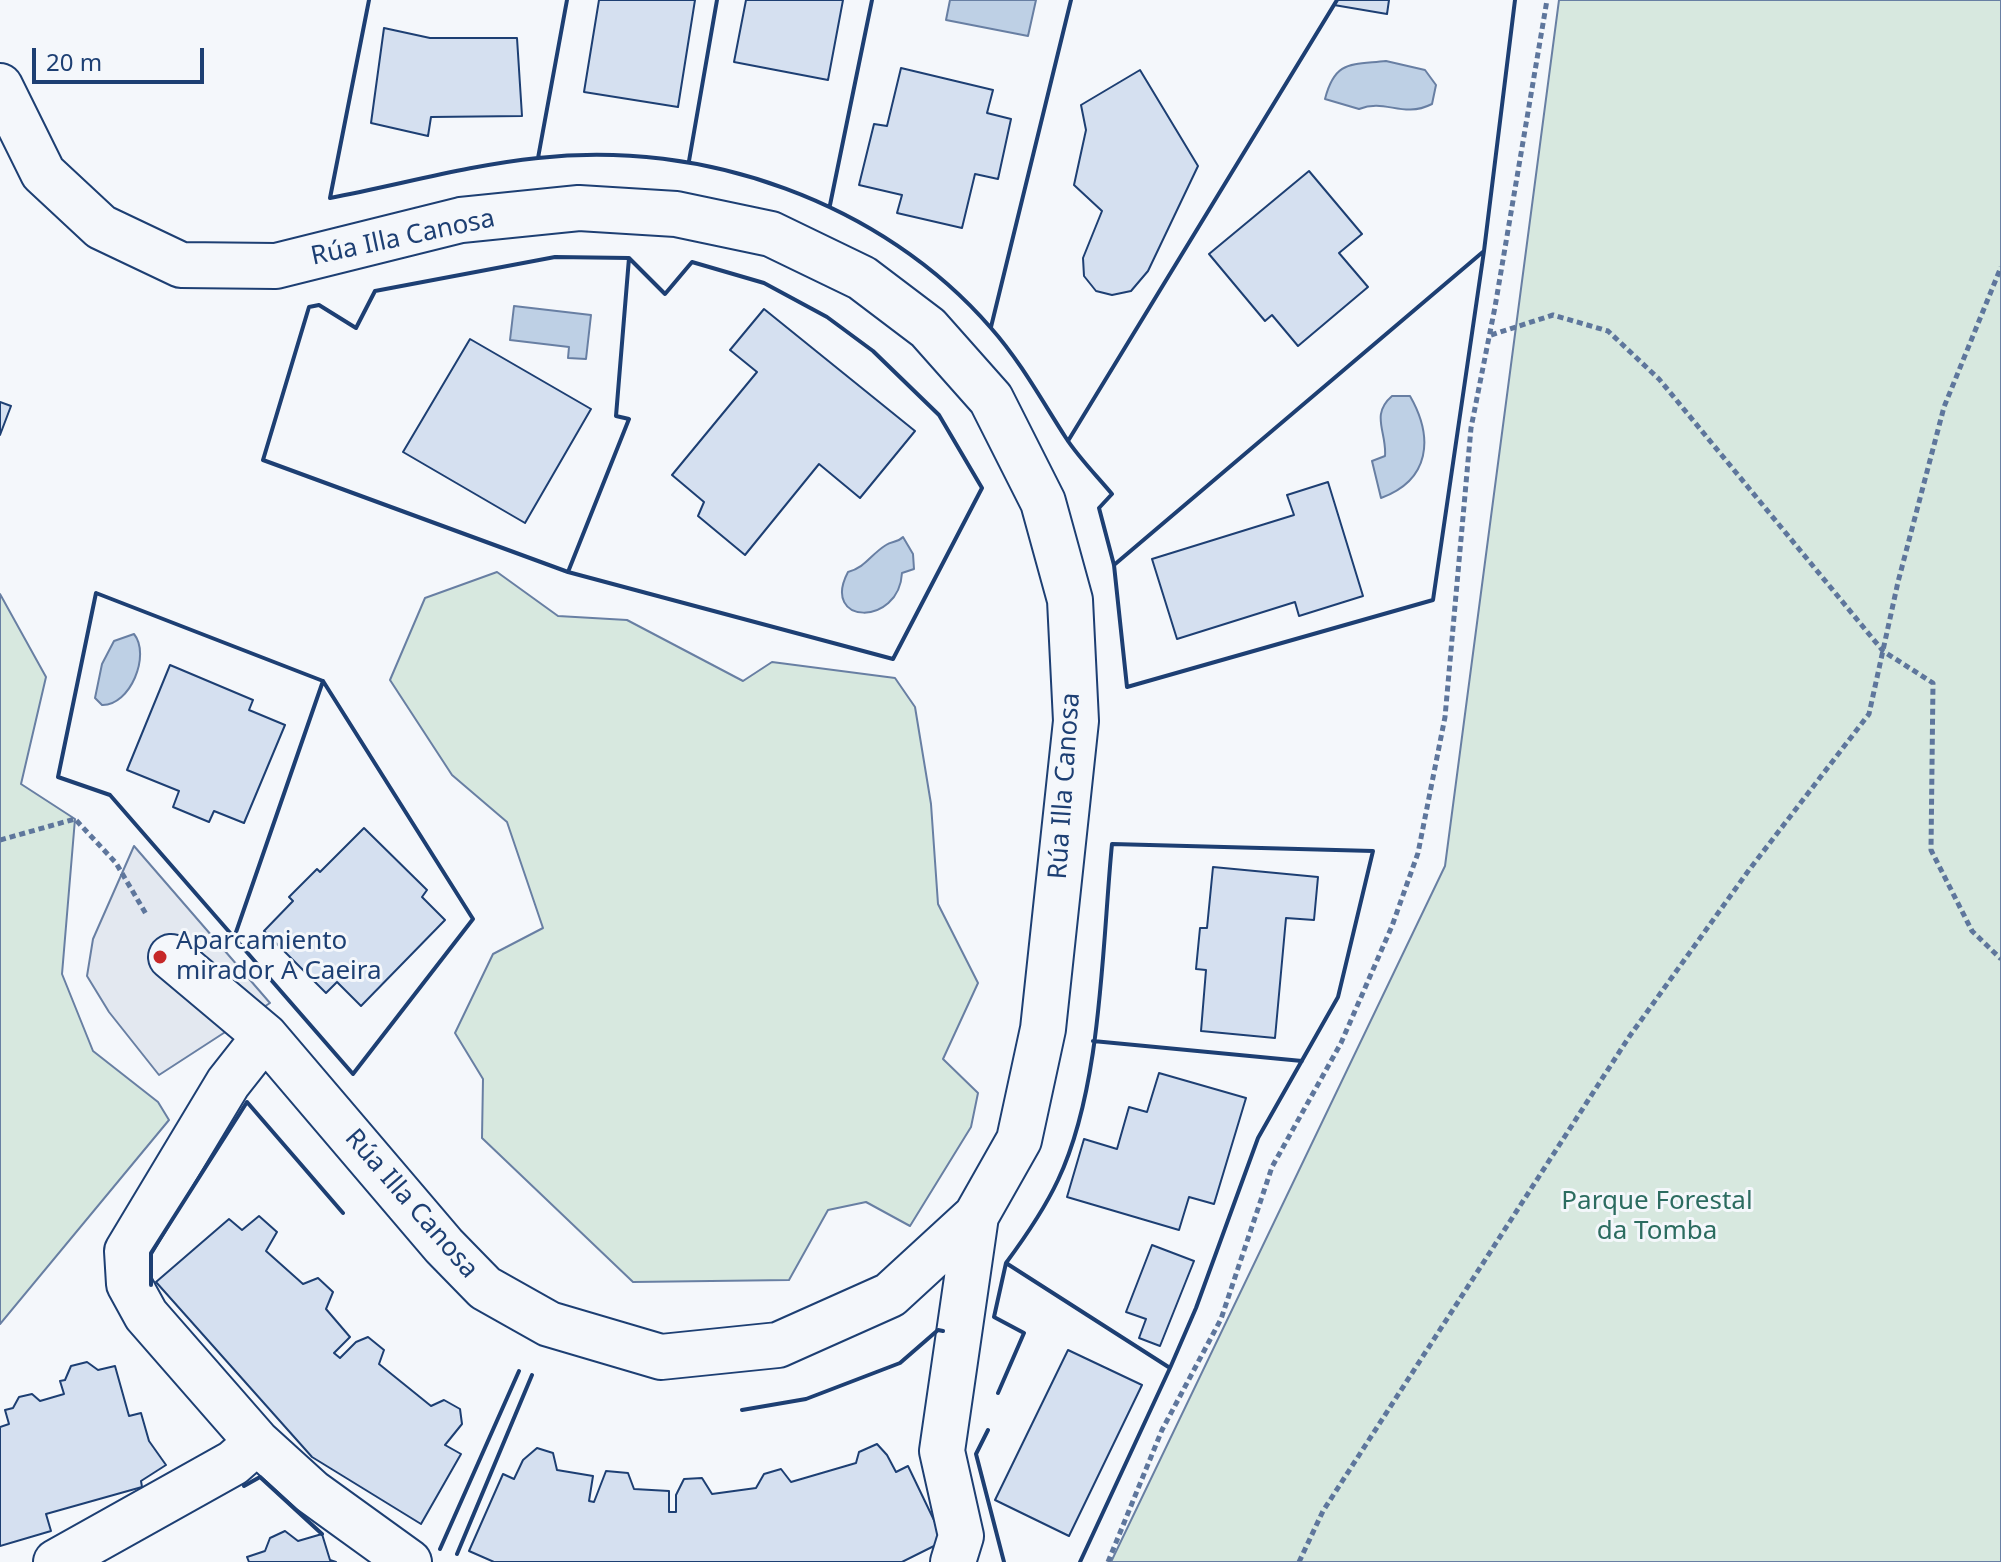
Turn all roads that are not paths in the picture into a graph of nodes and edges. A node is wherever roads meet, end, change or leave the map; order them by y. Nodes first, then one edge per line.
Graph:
1 (0, 86) edge
2 (171, 957) road end
3 (265, 1036) junction
4 (976, 1216) junction
5 (257, 1442) junction
6 (56, 1562) edge
7 (409, 1562) edge
8 (953, 1562) edge

1 - 4 street, Rúa Illa Canosa
2 - 3 street, Rúa Illa Canosa
3 - 4 street, Rúa Illa Canosa
3 - 5 street
4 - 8 street
5 - 6 street
5 - 7 street

